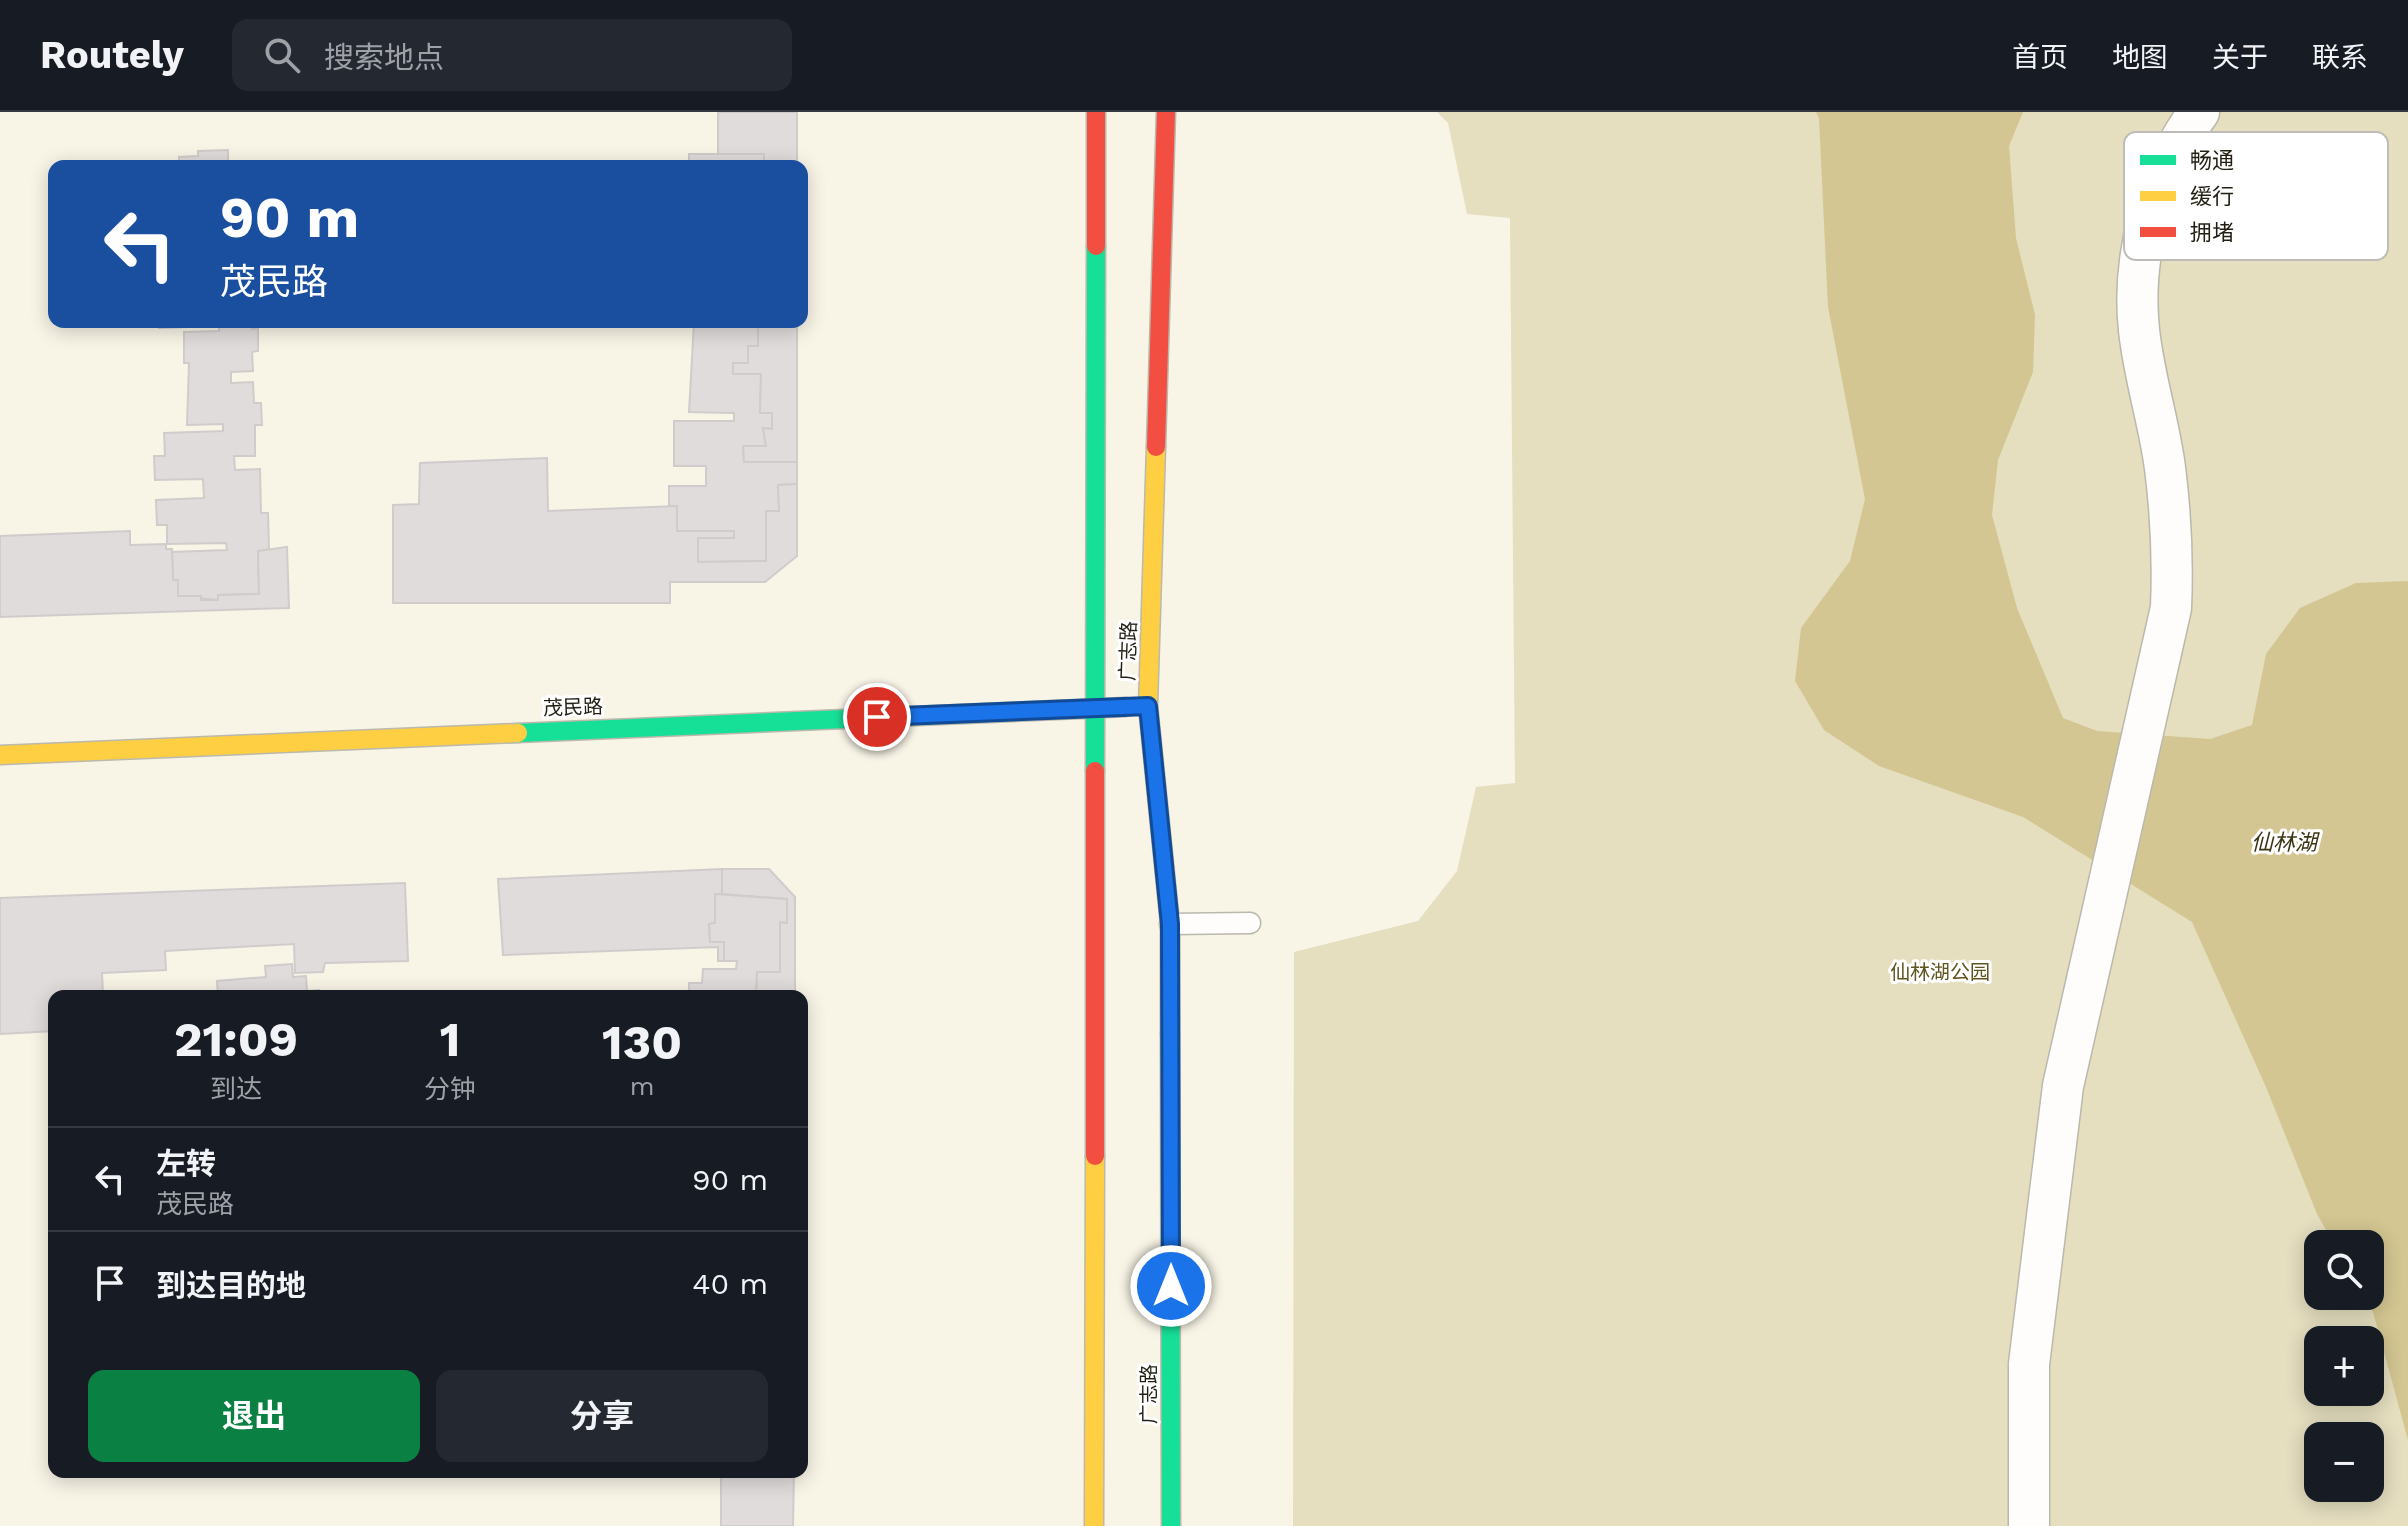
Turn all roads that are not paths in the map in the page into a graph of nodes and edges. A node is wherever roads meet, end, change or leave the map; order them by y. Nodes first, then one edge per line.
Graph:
1 (1096, 112) edge
2 (1166, 112) edge
3 (2199, 112) edge
4 (2188, 132) edge
5 (2139, 260) edge
6 (1148, 706) junction
7 (1097, 708) junction
8 (0, 755) edge
9 (1250, 923) dead end
10 (1170, 924) junction
11 (1094, 1526) edge
12 (1171, 1526) edge
13 (2029, 1526) edge

1 - 7 street, 广志路
2 - 6 street, 广志路
3 - 4 street
5 - 13 street
6 - 7 street, 茂民路
6 - 10 street, 广志路
7 - 8 street, 茂民路
7 - 11 street, 广志路
9 - 10 lane
10 - 12 street, 广志路

